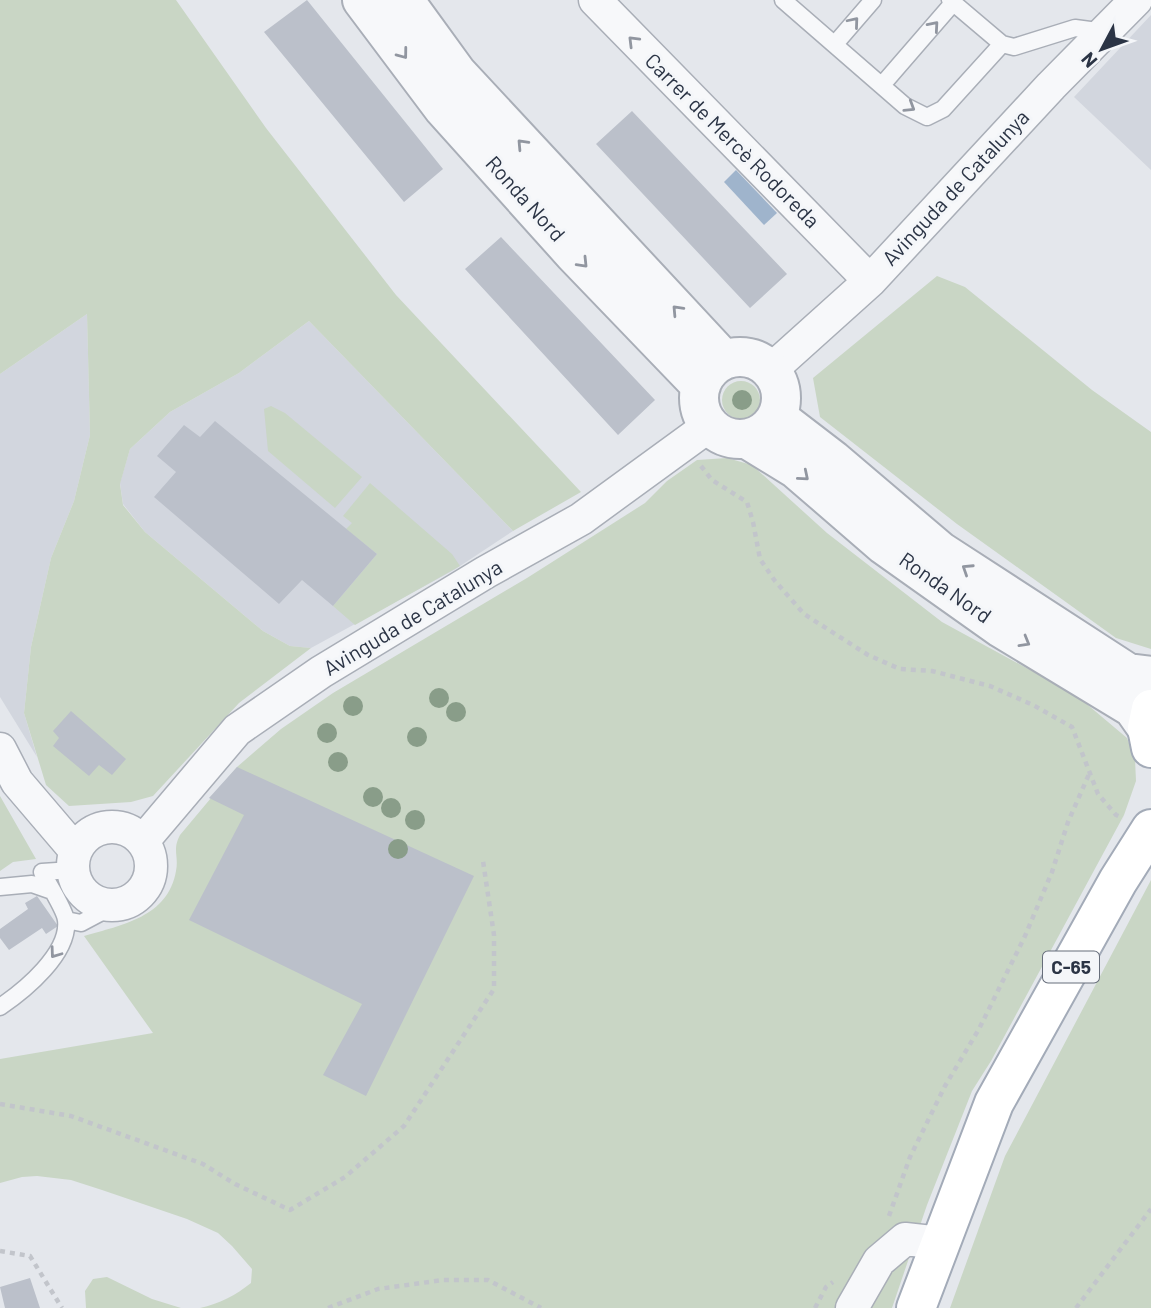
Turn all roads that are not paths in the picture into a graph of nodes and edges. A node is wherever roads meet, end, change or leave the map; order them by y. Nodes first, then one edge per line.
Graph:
1 (362, 0) edge
2 (404, 0) edge
3 (594, 0) edge
4 (873, 0) edge
5 (1136, 0) edge
6 (785, 1) edge
7 (951, 1) edge
8 (1105, 32) junction
9 (835, 44) junction
10 (1002, 44) junction
11 (882, 85) junction
12 (870, 281) junction
13 (771, 370) junction
14 (712, 373) junction
15 (762, 428) junction
16 (696, 435) junction
17 (1151, 676) edge
18 (1150, 728) edge
19 (0, 749) edge
20 (1150, 824) edge
21 (143, 841) junction
22 (66, 870) junction
23 (0, 887) edge
24 (113, 906) junction
25 (66, 920) junction
26 (0, 1007) edge
27 (941, 1242) junction
28 (852, 1308) edge
29 (916, 1308) edge

1 -> 14 street, Ronda Nord
14 -> 2 street, Ronda Nord
12 -> 3 street, Carrer de Mercè Rodoreda
9 -> 4 lane
5 - 8 street, Avinguda de Catalunya
6 - 9 lane
7 - 10 lane
11 -> 7 lane
8 - 10 lane
8 - 12 street, Avinguda de Catalunya
9 - 11 lane
11 -> 10 lane
12 - 13 street, Avinguda de Catalunya
13 - 14 street
13 - 15 street
14 - 16 street
15 - 16 street, Ronda Nord
17 -> 15 street, Ronda Nord
15 -> 18 street, Ronda Nord
16 - 21 street, Avinguda de Catalunya
19 - 22 street
20 - 27 main road, C-65
21 - 22 street
21 - 24 street
22 - 23 lane
22 - 24 street
22 - 25 lane
24 - 25 lane
25 -> 26 lane
27 - 28 street
27 - 29 main road, C-65

